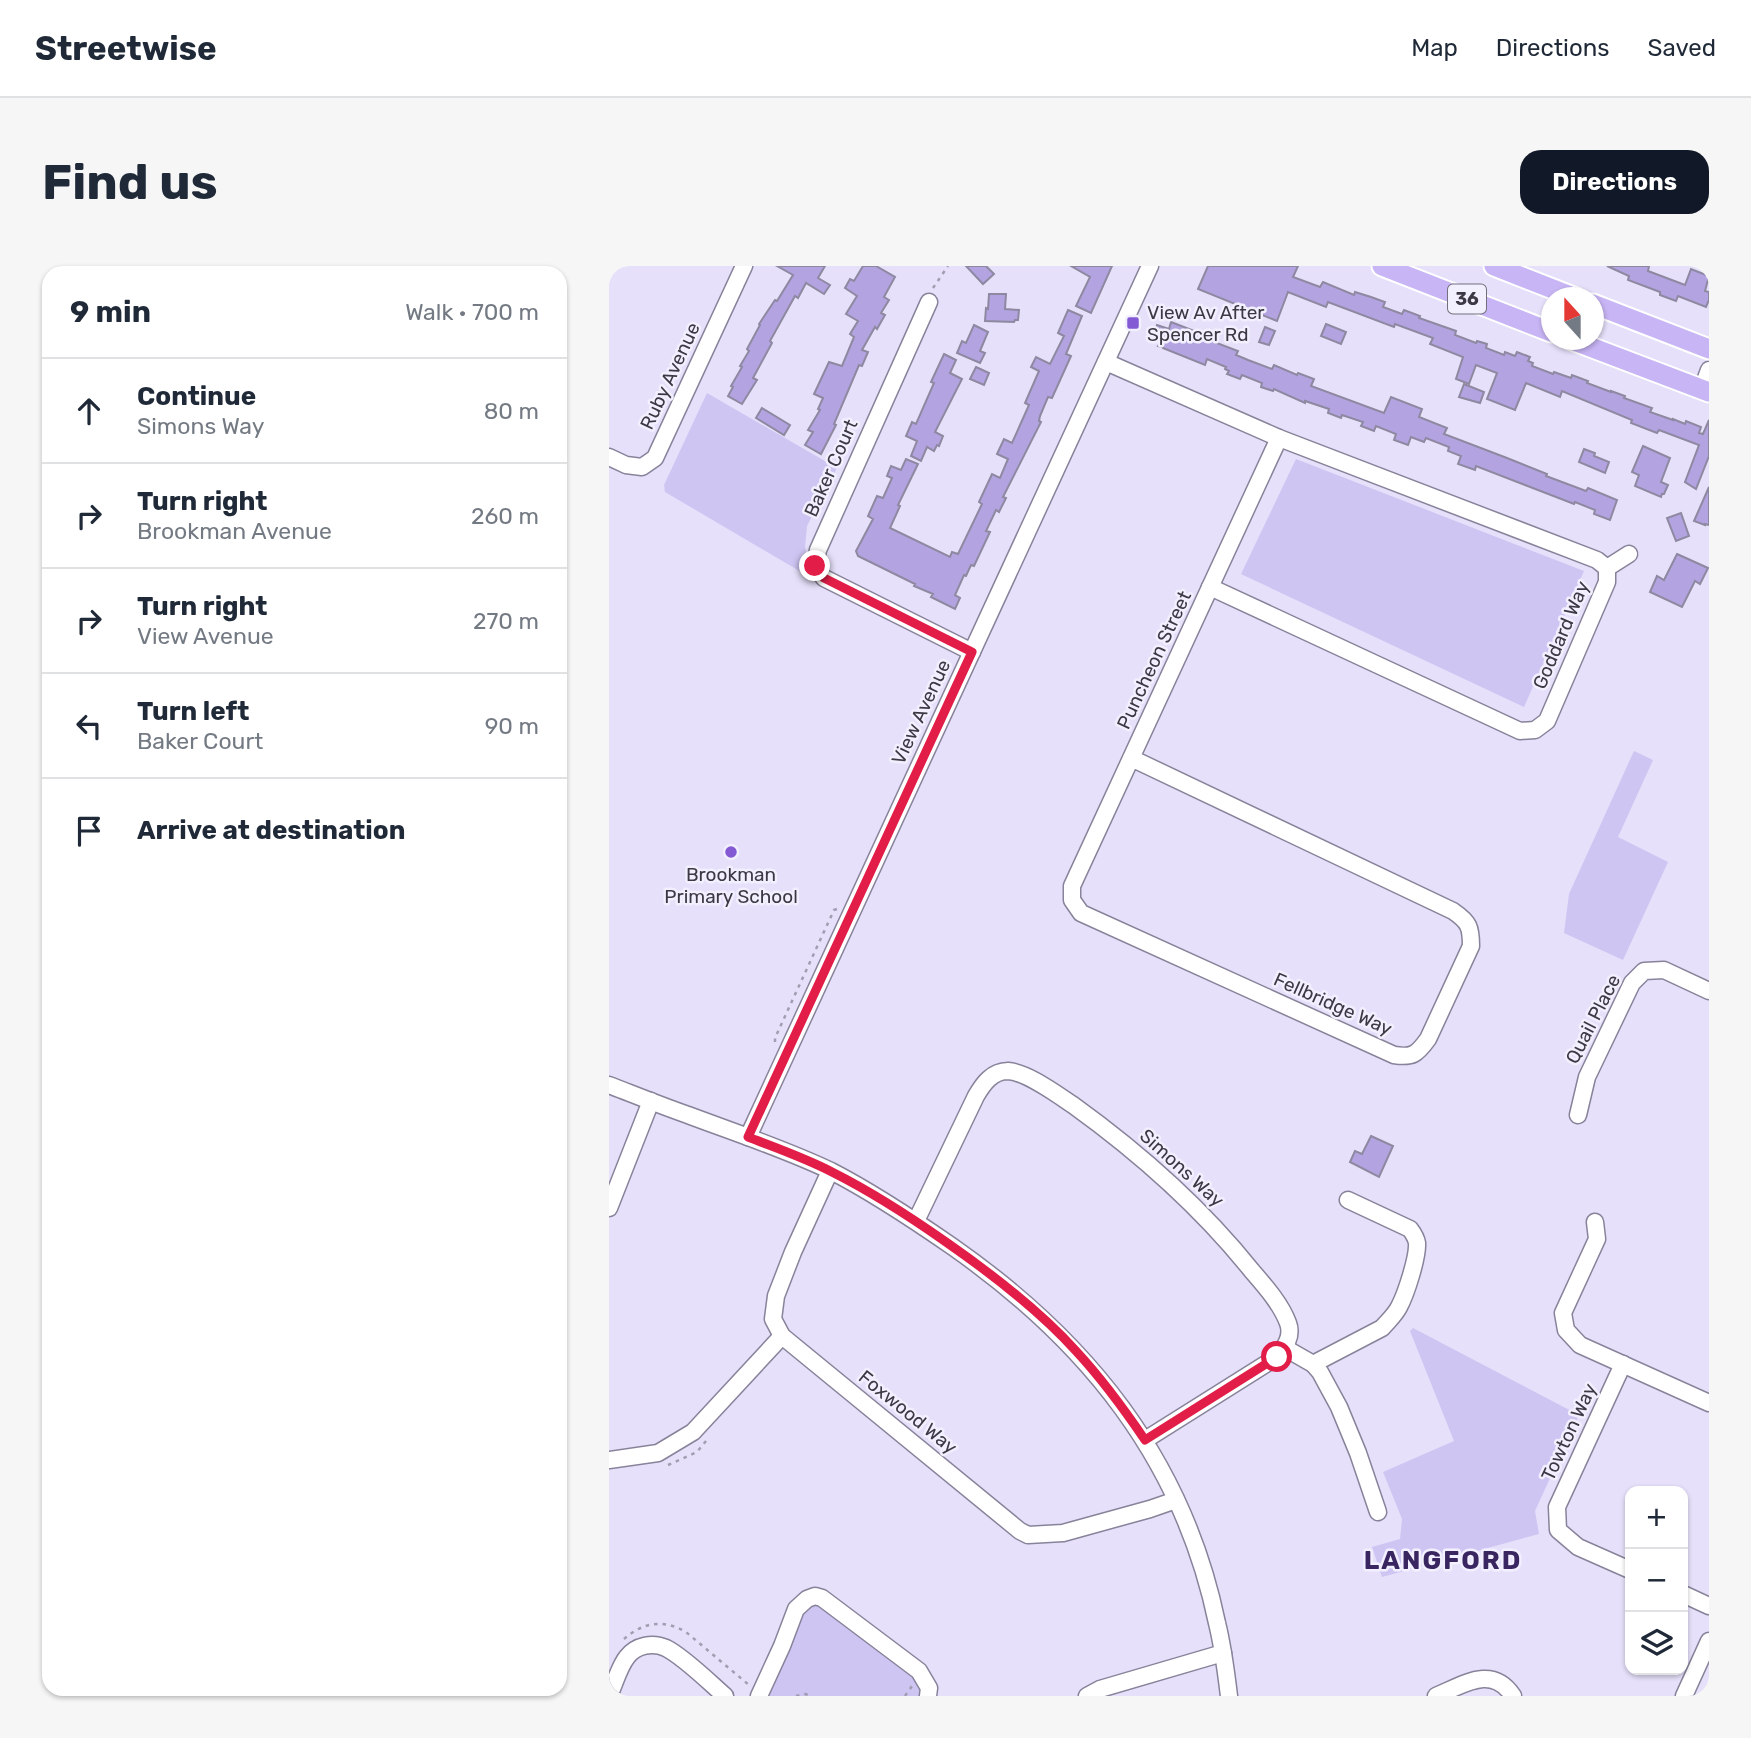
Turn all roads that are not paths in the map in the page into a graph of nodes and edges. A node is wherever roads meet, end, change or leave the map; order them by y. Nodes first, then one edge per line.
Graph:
1 (744, 266) edge
2 (1150, 266) edge
3 (1382, 266) edge
4 (1494, 266) edge
5 (1548, 287) edge
6 (929, 302) road end
7 (1604, 308) edge
8 (1541, 328) edge
9 (1709, 349) edge
10 (1598, 350) edge
11 (1106, 362) junction
12 (1709, 370) edge
13 (1705, 391) edge
14 (1279, 438) junction
15 (609, 457) edge
16 (1629, 554) dead end
17 (1607, 568) junction
18 (1210, 587) junction
19 (972, 652) junction
20 (1131, 758) junction
21 (1072, 900) joint
22 (1709, 991) edge
23 (609, 1085) edge
24 (651, 1101) junction
25 (1578, 1115) dead end
26 (748, 1137) junction
27 (830, 1171) junction
28 (1348, 1200) dead end
29 (609, 1208) edge
30 (916, 1221) junction
31 (1595, 1222) dead end
32 (782, 1336) junction
33 (1285, 1348) junction
34 (1313, 1364) junction
35 (1623, 1364) junction
36 (1709, 1404) edge
37 (1145, 1440) junction
38 (609, 1460) edge
39 (1175, 1500) junction
40 (1378, 1512) dead end
41 (1625, 1568) edge
42 (1688, 1596) edge
43 (1709, 1606) edge
44 (1709, 1640) edge
45 (1223, 1653) junction
46 (609, 1696) edge
47 (725, 1696) edge
48 (759, 1696) edge
49 (929, 1696) edge
50 (1087, 1696) edge
51 (1229, 1696) edge
52 (1436, 1696) edge
53 (1513, 1696) edge
54 (1684, 1696) edge

1 - 15 street, Ruby Avenue
2 - 11 street, View Avenue
3 - 8 main road, 36
4 - 5 main road, 36
6 - 19 street, Baker Court
7 - 9 main road
10 - 13 main road
11 - 14 street, Goddard Way
11 - 19 street, View Avenue
12 - 13 street
14 - 17 street, Goddard Way
14 - 18 street, Puncheon Street
16 - 17 street
17 - 18 street, Goddard Way
18 - 20 street, Puncheon Street
19 - 26 street, View Avenue
20 - 21 street, Puncheon Street
20 - 21 street, Fellbridge Way
22 - 25 street, Quail Place
23 - 24 street
24 - 26 street
24 - 29 street
26 - 27 street
27 - 30 street
27 - 32 street
28 - 34 street
30 - 33 street, Simons Way
30 - 37 street
31 - 35 street
32 - 38 street
32 - 39 street, Foxwood Way
33 - 34 street
33 - 37 street
34 - 40 street
35 - 36 street
35 - 41 street, Towton Way
37 - 39 street
39 - 45 street
42 - 43 street
44 - 54 street
45 - 50 street
45 - 51 street
46 - 47 street
48 - 49 street
52 - 53 street

